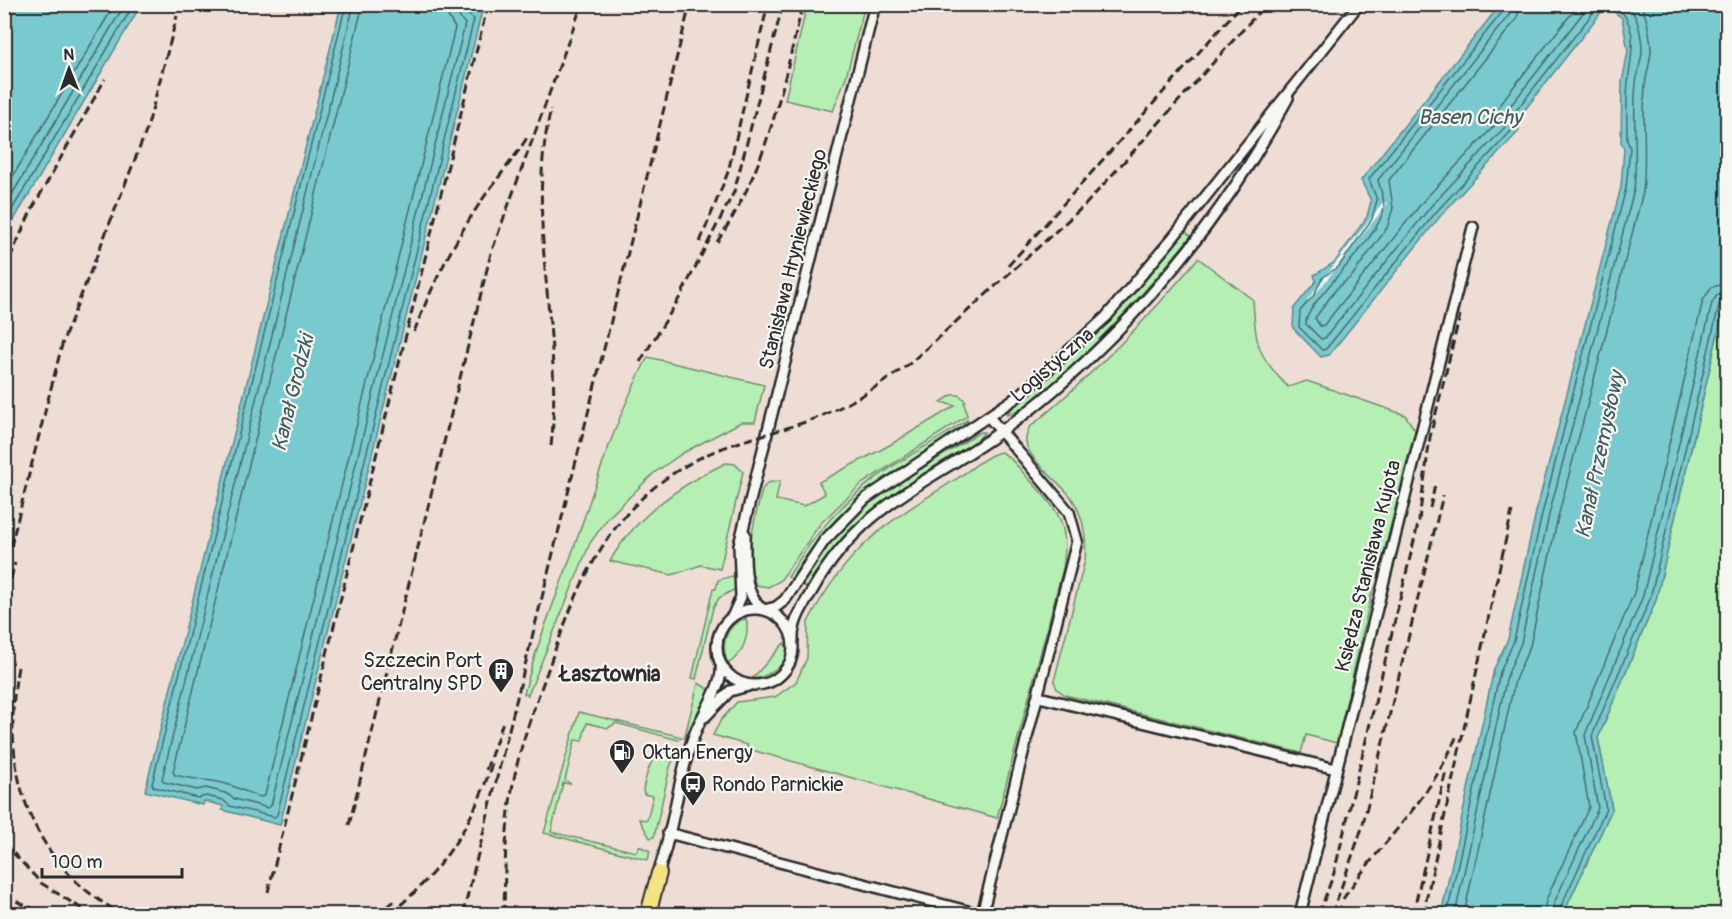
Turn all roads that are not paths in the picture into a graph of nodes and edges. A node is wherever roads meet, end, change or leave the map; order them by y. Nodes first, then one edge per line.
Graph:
1 (875, 4) edge
2 (1359, 4) edge
3 (1302, 76) junction
4 (1473, 227) dead end
5 (989, 417) junction
6 (1002, 431) junction
7 (746, 522) junction
8 (764, 610) junction
9 (732, 617) junction
10 (793, 641) junction
11 (721, 664) junction
12 (750, 685) junction
13 (1039, 697) junction
14 (698, 726) junction
15 (1336, 769) junction
16 (668, 833) junction
17 (659, 873) junction
18 (642, 915) edge
19 (648, 915) edge
20 (656, 915) edge
21 (980, 915) edge
22 (1300, 915) edge

1 - 7 street, Stanisława Hryniewieckiego
2 - 3 street, Logistyczna
3 - 5 street, Logistyczna
3 - 6 street, Logistyczna
4 - 15 street, Księdza Stanisława Kujota
5 - 6 street
5 - 8 street, Logistyczna
6 - 10 street, Logistyczna
6 - 13 street
7 - 8 street, Stanisława Hryniewieckiego
7 - 9 street, Stanisława Hryniewieckiego
8 - 9 street
8 - 10 street
9 - 11 street
10 - 12 street
11 - 12 street
11 - 14 street
12 - 14 street
13 - 15 street
13 - 21 street
14 - 16 street
15 - 22 street, Księdza Stanisława Kujota
16 - 17 street
16 - 21 street
17 - 18 street
17 - 19 main road
17 - 20 street

